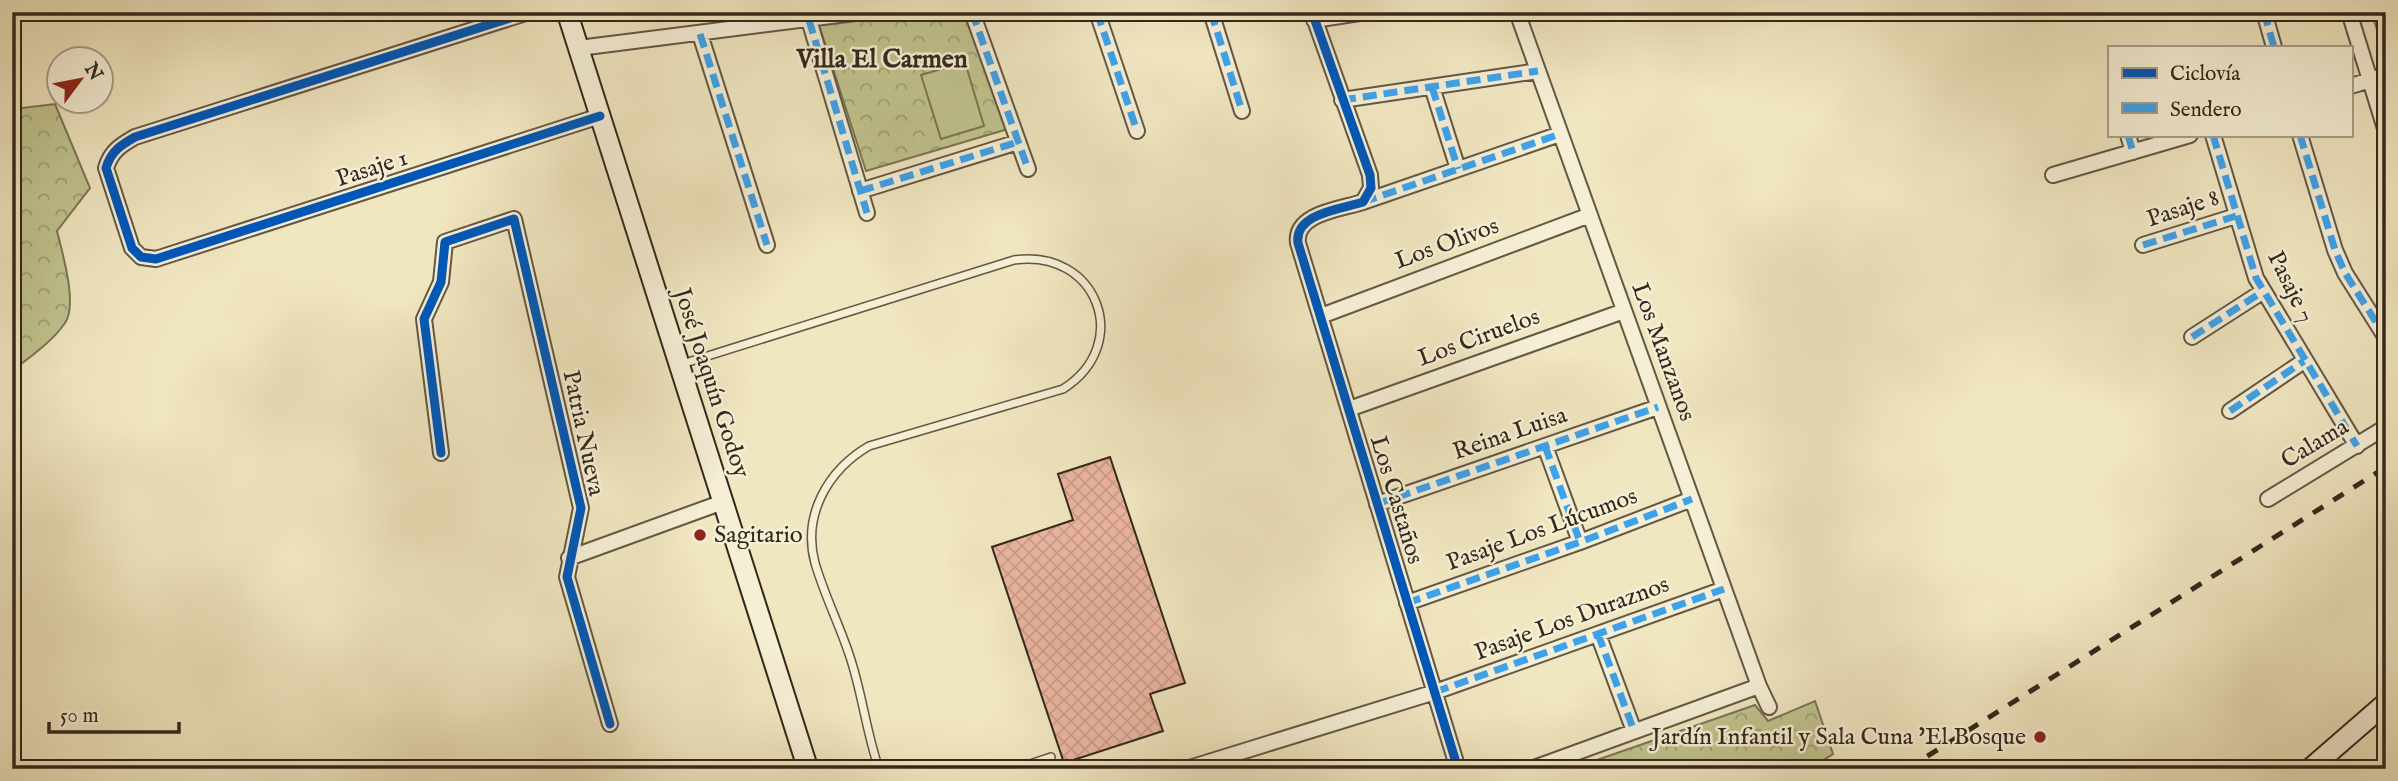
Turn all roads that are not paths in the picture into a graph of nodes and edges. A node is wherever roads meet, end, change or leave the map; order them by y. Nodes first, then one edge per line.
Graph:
1 (529, 12) edge
2 (568, 12) edge
3 (863, 12) edge
4 (972, 12) edge
5 (1097, 12) edge
6 (1211, 12) edge
7 (1366, 12) edge
8 (1517, 12) edge
9 (2264, 12) edge
10 (2349, 12) edge
11 (1313, 16) edge
12 (809, 20) junction
13 (700, 34) junction
14 (2274, 46) edge
15 (579, 48) junction
16 (1538, 71) junction
17 (2386, 75) edge
18 (2369, 81) junction
19 (2352, 86) edge
20 (1432, 87) junction
21 (1342, 100) junction
22 (1242, 111) dead end
23 (600, 116) junction
24 (1137, 131) dead end
25 (2386, 132) edge
26 (1560, 134) junction
27 (2128, 136) edge
28 (2187, 136) edge
29 (2213, 136) edge
30 (2300, 136) edge
31 (1018, 142) junction
32 (2133, 152) junction
33 (1028, 169) dead end
34 (1458, 169) junction
35 (2053, 175) dead end
36 (860, 191) junction
37 (1363, 202) junction
38 (867, 213) dead end
39 (1590, 215) junction
40 (2236, 216) junction
41 (767, 245) dead end
42 (2143, 246) dead end
43 (2262, 292) junction
44 (1624, 311) junction
45 (1321, 316) junction
46 (2192, 337) dead end
47 (2386, 338) edge
48 (2304, 361) junction
49 (679, 364) junction
50 (1658, 407) junction
51 (1349, 409) junction
52 (2230, 411) dead end
53 (2386, 427) edge
54 (1545, 446) junction
55 (2357, 446) junction
56 (441, 453) dead end
57 (1692, 499) junction
58 (2268, 499) dead end
59 (723, 502) junction
60 (1377, 504) junction
61 (1580, 542) junction
62 (569, 558) junction
63 (1724, 589) junction
64 (1407, 603) junction
65 (1598, 634) junction
66 (1759, 686) junction
67 (1435, 692) junction
68 (2386, 703) edge
69 (1769, 707) dead end
70 (610, 724) dead end
71 (1634, 731) junction
72 (1051, 757) dead end
73 (808, 769) edge
74 (879, 769) edge
75 (1015, 769) edge
76 (1186, 769) edge
77 (1458, 769) edge
78 (1531, 769) edge
79 (2310, 769) edge

1 - 23 street, Pasaje 1
2 - 15 street, José Joaquín Godoy
3 - 12 street
4 - 31 street
5 - 24 street
6 - 22 street
7 - 11 street
8 - 16 street, Los Manzanos
9 - 14 street
10 - 18 street
11 - 21 street
12 - 13 street
12 - 36 street
13 - 15 street
13 - 41 street
15 - 23 street, José Joaquín Godoy
16 - 20 street
16 - 26 street, Los Manzanos
17 - 18 street
18 - 19 street
18 - 25 street
20 - 21 street
20 - 34 street
21 - 37 street
23 - 49 street, José Joaquín Godoy
26 - 34 street
26 - 39 street, Los Manzanos
27 - 32 street
28 - 32 street
29 - 40 street, Pasaje 7
30 - 47 street
31 - 33 street
31 - 36 street
32 - 35 street
34 - 37 street
36 - 38 street
37 - 45 street, Los Castaños
39 - 44 street, Los Manzanos
39 - 45 street, Los Olivos
40 - 42 street, Pasaje 8
40 - 43 street, Pasaje 7
43 - 46 street
43 - 48 street, Pasaje 7
44 - 50 street, Los Manzanos
44 - 51 street, Los Ciruelos
45 - 51 street, Los Castaños
48 - 52 street
48 - 55 street, Pasaje 7
49 - 59 street, José Joaquín Godoy
49 - 74 lane
50 - 54 street, Reina Luisa
50 - 57 street, Los Manzanos
51 - 60 street, Los Castaños
53 - 55 street, Calama
54 - 60 street, Reina Luisa
54 - 61 street
55 - 58 street, Calama
56 - 62 street, Patria Nueva
57 - 61 street, Pasaje Los Lúcumos
57 - 63 street, Los Manzanos
59 - 62 street
59 - 73 street, José Joaquín Godoy
60 - 64 street, Los Castaños
61 - 64 street, Pasaje Los Lúcumos
62 - 70 street, Patria Nueva
63 - 65 street, Pasaje Los Duraznos
63 - 66 street, Los Manzanos
64 - 67 street, Los Castaños
65 - 67 street, Pasaje Los Duraznos
65 - 71 street
66 - 69 street, Los Manzanos
66 - 71 street
67 - 76 street, Pasaje Los Duraznos
67 - 77 street, Los Castaños
68 - 79 street
71 - 78 street
72 - 75 lane

